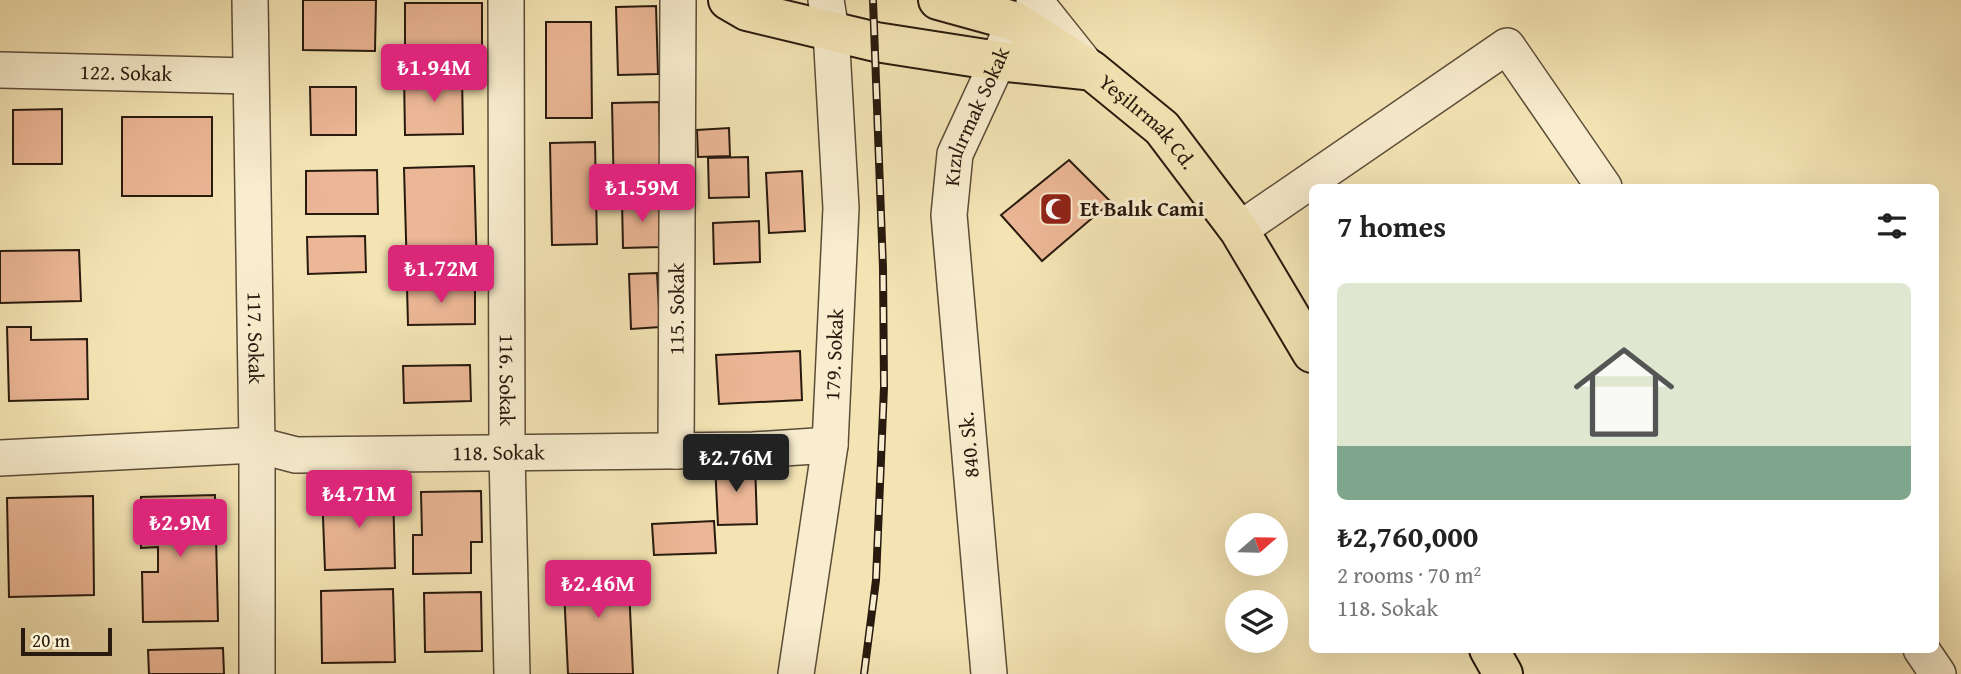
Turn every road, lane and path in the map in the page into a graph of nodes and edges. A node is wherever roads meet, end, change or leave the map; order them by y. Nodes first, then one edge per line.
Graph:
1 (250, 0) edge
2 (506, 0) edge
3 (678, 0) edge
4 (728, 0) edge
5 (938, 0) edge
6 (1024, 10) edge
7 (829, 16) edge
8 (998, 61) junction
9 (0, 70) edge
10 (1091, 70) junction
11 (250, 76) junction
12 (1602, 184) edge
13 (950, 215) joint
14 (1239, 230) junction
15 (1309, 348) edge
16 (257, 445) junction
17 (830, 445) junction
18 (676, 451) junction
19 (507, 453) junction
20 (0, 458) edge
21 (1491, 653) edge
22 (1924, 653) edge
23 (257, 674) edge
24 (512, 674) edge
25 (796, 674) edge
26 (989, 674) edge
27 (1503, 674) edge
28 (1938, 674) edge

1 - 11 street, 117. Sokak
2 - 19 street, 116. Sokak
3 - 18 street, 115. Sokak
4 - 7 main road
5 - 6 main road, Yeşilırmak Cd.
6 - 8 street, Kızılırmak Sokak
6 - 10 main road, Yeşilırmak Cd.
7 - 8 main road
7 - 17 street, 179. Sokak
8 - 10 main road
8 - 13 street, Kızılırmak Sokak
9 - 11 street, 122. Sokak
10 - 14 main road, Yeşilırmak Cd.
11 - 16 street, 117. Sokak
12 - 14 street
13 - 26 street, 840. Sk.
14 - 15 main road, Yeşilırmak Cd.
16 - 19 street, 118. Sokak
16 - 20 street, 118. Sokak
16 - 23 street, 117. Sokak
17 - 18 street, 118. Sokak
17 - 25 street, 179. Sokak
18 - 19 street, 118. Sokak
19 - 24 street, 116. Sokak
21 - 27 main road
22 - 28 street

